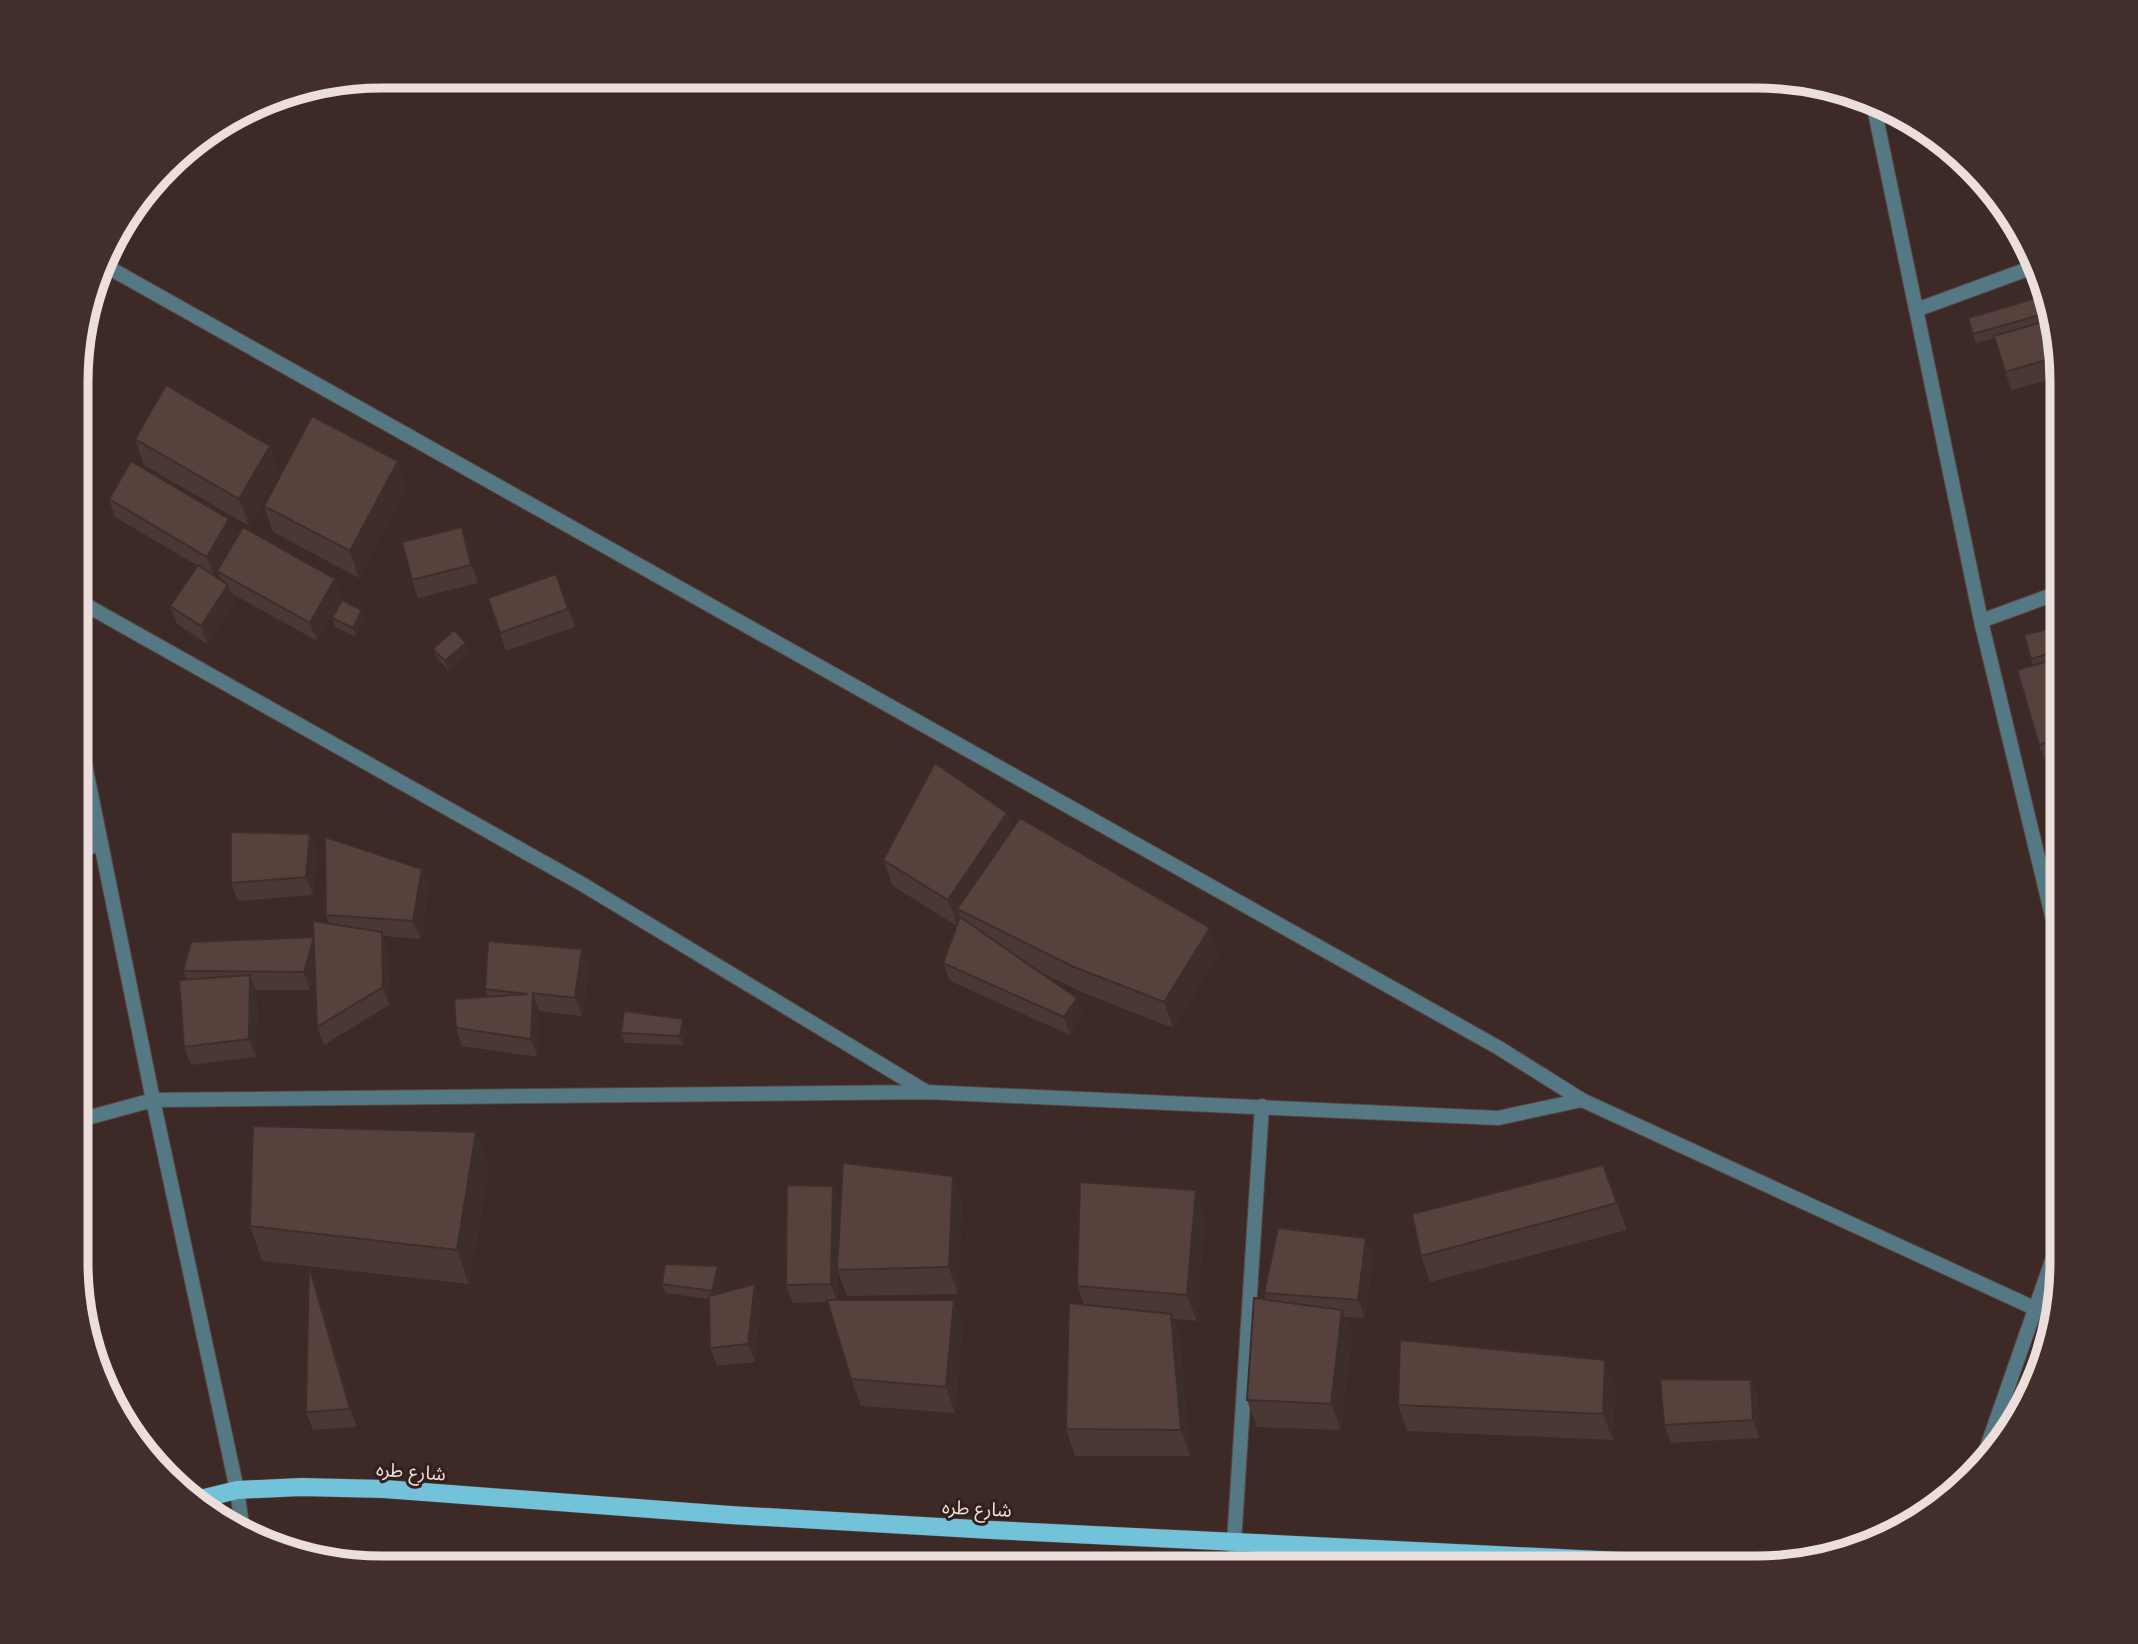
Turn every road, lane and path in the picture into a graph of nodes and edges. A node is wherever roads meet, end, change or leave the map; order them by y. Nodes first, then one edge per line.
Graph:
1 (1875, 113) edge
2 (110, 268) edge
3 (2028, 269) edge
4 (1916, 310) junction
5 (2050, 596) edge
6 (88, 606) edge
7 (1981, 621) junction
8 (88, 780) edge
9 (101, 844) junction
10 (88, 848) edge
11 (2050, 877) edge
12 (2045, 879) junction
13 (2050, 902) edge
14 (926, 1092) junction
15 (153, 1100) junction
16 (1581, 1100) junction
17 (1262, 1106) junction
18 (88, 1118) edge
19 (2050, 1268) edge
20 (2036, 1309) junction
21 (1988, 1444) edge
22 (237, 1490) junction
23 (205, 1498) edge
24 (241, 1521) edge
25 (1234, 1543) junction
26 (1236, 1557) edge
27 (1530, 1557) edge

1 - 4 street
2 - 16 street
3 - 4 street
4 - 7 street
5 - 7 street
6 - 14 street
7 - 12 street
8 - 9 street
9 - 10 street
9 - 15 street
11 - 12 street
12 - 13 street
14 - 15 street
14 - 17 street
15 - 18 street
15 - 22 street
16 - 17 street
16 - 20 street
17 - 25 street
19 - 20 street
20 - 21 street
22 - 23 main road, شارع طره
22 - 24 street
22 - 25 main road, شارع طره
25 - 26 street
25 - 27 main road, شارع طره

